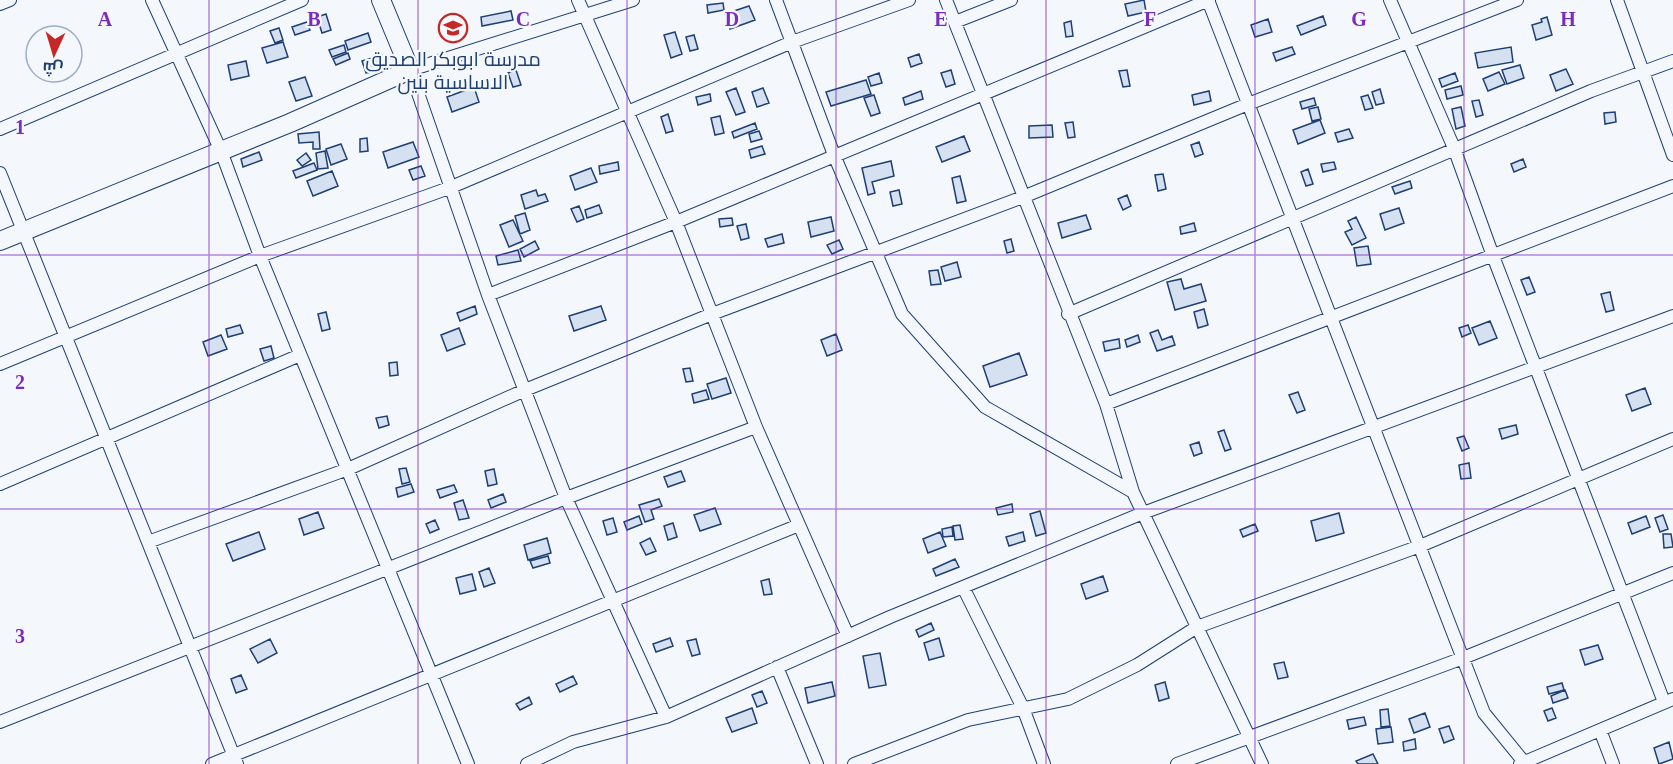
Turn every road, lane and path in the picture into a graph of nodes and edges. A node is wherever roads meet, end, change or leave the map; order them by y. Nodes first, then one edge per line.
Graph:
1 (9, 0) edge
2 (152, 0) edge
3 (302, 0) edge
4 (381, 0) edge
5 (578, 0) edge
6 (633, 0) edge
7 (776, 0) edge
8 (909, 0) edge
9 (946, 0) edge
10 (1011, 0) edge
11 (1208, 0) edge
12 (1390, 0) edge
13 (1517, 0) edge
14 (1617, 0) edge
15 (0, 4) edge
16 (584, 17) junction
17 (955, 22) junction
18 (792, 42) junction
19 (1407, 42) junction
20 (175, 54) junction
21 (1673, 60) edge
22 (410, 70) junction
23 (1642, 70) junction
24 (982, 92) junction
25 (1248, 104) junction
26 (627, 113) junction
27 (0, 129) edge
28 (1454, 148) junction
29 (220, 151) junction
30 (834, 155) junction
31 (1673, 155) edge
32 (0, 173) edge
33 (1673, 186) edge
34 (449, 188) junction
35 (1023, 197) junction
36 (1292, 217) junction
37 (676, 222) junction
38 (23, 231) junction
39 (0, 241) edge
40 (876, 252) junction
41 (260, 256) junction
42 (1493, 256) junction
43 (488, 295) junction
44 (712, 314) junction
45 (1068, 314) junction
46 (1673, 316) edge
47 (1331, 319) junction
48 (65, 337) junction
49 (300, 355) junction
50 (0, 364) edge
51 (1536, 367) junction
52 (525, 390) junction
53 (1106, 404) junction
54 (756, 427) junction
55 (1374, 428) junction
56 (107, 437) junction
57 (1673, 439) edge
58 (348, 469) junction
59 (1580, 479) junction
60 (0, 484) edge
61 (1133, 492) junction
62 (566, 498) junction
63 (1143, 513) junction
64 (799, 525) junction
65 (148, 542) junction
66 (1420, 546) junction
67 (389, 570) junction
68 (1673, 573) edge
69 (963, 587) junction
70 (1624, 593) junction
71 (613, 600) junction
72 (1197, 627) junction
73 (848, 636) junction
74 (190, 648) junction
75 (1463, 658) junction
76 (777, 668) junction
77 (431, 674) junction
78 (1669, 701) edge
79 (1023, 708) junction
80 (666, 717) junction
81 (0, 722) edge
82 (1600, 730) junction
83 (1251, 738) junction
84 (235, 760) edge
85 (534, 762) edge
86 (1522, 763) edge
87 (212, 764) edge
88 (468, 764) edge
89 (817, 764) edge
90 (854, 764) edge
91 (1044, 764) edge
92 (1177, 764) edge
93 (1262, 764) edge
94 (1613, 764) edge

1 - 15 street
2 - 20 street
3 - 20 street
4 - 22 street
5 - 16 street
6 - 16 street
7 - 18 street
8 - 18 street
9 - 17 street
10 - 17 street
11 - 24 street
11 - 25 street
12 - 19 street
13 - 19 street
14 - 23 street
16 - 22 street
16 - 26 street
17 - 24 street
18 - 26 street
18 - 30 street
19 - 25 street
19 - 28 street
20 - 27 street
20 - 29 street
21 - 23 street
22 - 29 street
22 - 34 street
23 - 28 street
23 - 31 street
24 - 30 street
24 - 35 street
25 - 35 street
25 - 36 street
26 - 34 street
26 - 37 street
28 - 36 street
28 - 42 street
29 - 38 street
29 - 41 street
30 - 37 street
30 - 40 street
32 - 38 street
33 - 42 street
34 - 41 street
34 - 43 street
35 - 40 street
35 - 45 street
36 - 45 street
36 - 47 street
37 - 43 street
37 - 44 street
38 - 39 street
38 - 48 street
40 - 44 street
40 - 61 street
41 - 48 street
41 - 49 street
42 - 47 street
42 - 51 street
43 - 52 street
44 - 52 street
44 - 54 street
45 - 53 street
46 - 51 street
47 - 53 street
47 - 55 street
48 - 50 street
48 - 56 street
49 - 56 street
49 - 58 street
51 - 55 street
51 - 59 street
52 - 58 street
52 - 62 street
53 - 61 street
54 - 62 street
54 - 64 street
55 - 63 street
55 - 66 street
56 - 60 street
56 - 65 street
57 - 59 street
58 - 65 street
58 - 67 street
59 - 66 street
59 - 70 street
61 - 63 street
62 - 67 street
62 - 71 street
63 - 69 street
63 - 72 street
64 - 71 street
64 - 73 street
65 - 74 street
66 - 72 street
66 - 75 street
67 - 74 street
67 - 77 street
68 - 70 street
69 - 73 street
69 - 79 street
70 - 75 street
70 - 78 street
71 - 77 street
71 - 80 street
72 - 79 street
72 - 83 street
73 - 76 street
74 - 81 street
74 - 84 street
75 - 83 street
75 - 86 street
76 - 80 street
76 - 89 street
77 - 84 street
77 - 88 street
78 - 82 street
79 - 90 street
79 - 91 street
80 - 85 street
82 - 86 street
82 - 94 street
83 - 92 street
83 - 93 street
84 - 87 street

